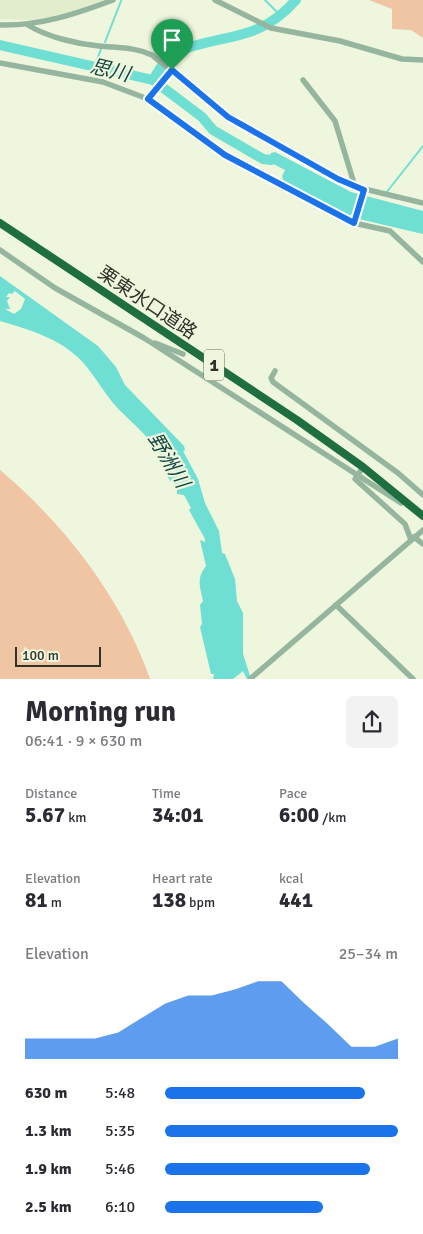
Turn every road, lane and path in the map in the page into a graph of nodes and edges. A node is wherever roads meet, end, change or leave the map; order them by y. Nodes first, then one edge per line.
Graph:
1 (113, 0) edge
2 (215, 0) edge
3 (0, 25) edge
4 (28, 25) junction
5 (423, 60) edge
6 (0, 63) edge
7 (172, 72) junction
8 (303, 80) dead end
9 (148, 98) junction
10 (352, 186) junction
11 (364, 191) junction
12 (422, 202) edge
13 (0, 222) edge
14 (355, 222) junction
15 (0, 250) edge
16 (423, 262) edge
17 (144, 338) junction
18 (183, 354) dead end
19 (275, 371) dead end
20 (363, 467) junction
21 (358, 476) junction
22 (423, 495) edge
23 (401, 503) dead end
24 (423, 516) edge
25 (423, 530) edge
26 (412, 539) junction
27 (423, 544) edge
28 (335, 606) junction
29 (250, 679) edge
30 (413, 679) edge

1 - 4 street
2 - 5 street
3 - 4 street
4 - 7 street
6 - 9 street
7 - 9 street
7 - 10 street
8 - 10 street
9 - 14 street
10 - 11 street
11 - 12 street
11 - 14 street
13 - 20 highway, 栗東水口道路 / 1
14 - 16 street
15 - 17 street
17 - 18 street
17 - 21 street
19 - 22 street
20 - 21 street
20 - 24 highway, 栗東水口道路 / 1
21 - 23 street
21 - 26 street
25 - 26 street
26 - 27 street
26 - 28 street
28 - 29 street
28 - 30 street

